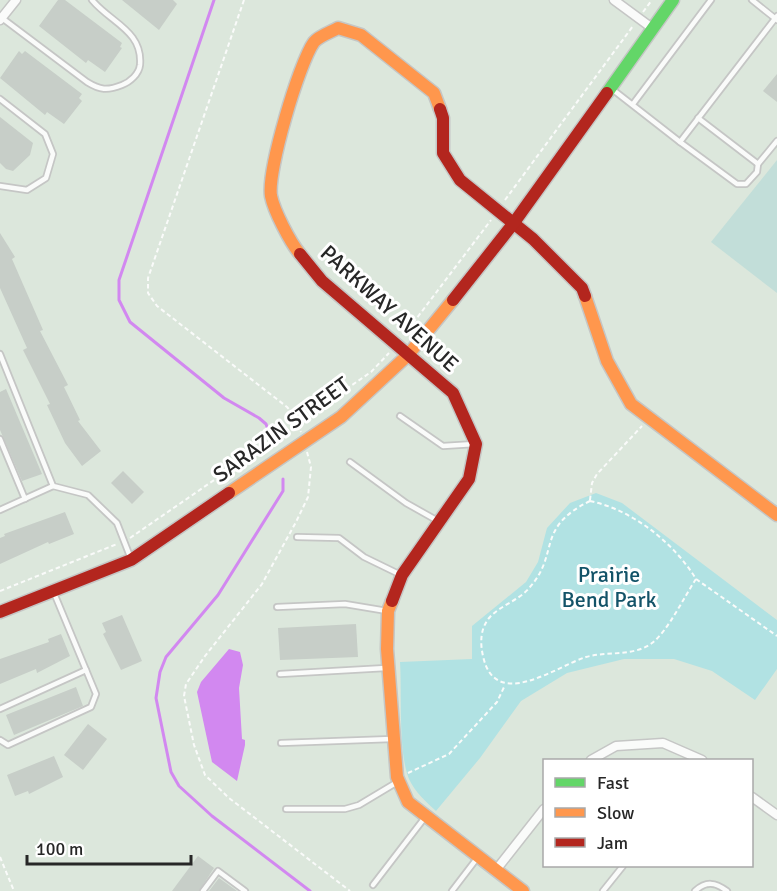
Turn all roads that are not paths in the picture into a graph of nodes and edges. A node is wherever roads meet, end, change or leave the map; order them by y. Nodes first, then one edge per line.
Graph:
1 (16, 0) edge
2 (92, 0) edge
3 (614, 0) edge
4 (673, 0) edge
5 (711, 0) edge
6 (752, 0) edge
7 (776, 18) edge
8 (1, 19) edge
9 (652, 28) junction
10 (610, 87) junction
11 (0, 99) edge
12 (633, 104) junction
13 (698, 118) junction
14 (777, 141) edge
15 (680, 142) junction
16 (758, 164) junction
17 (0, 186) edge
18 (513, 224) junction
19 (0, 354) edge
20 (408, 355) junction
21 (8, 373) junction
22 (0, 377) edge
23 (400, 416) dead end
24 (0, 439) edge
25 (476, 444) junction
26 (350, 462) dead end
27 (53, 486) junction
28 (25, 499) junction
29 (0, 510) edge
30 (777, 515) edge
31 (440, 522) junction
32 (297, 537) dead end
33 (131, 560) junction
34 (402, 575) junction
35 (53, 591) junction
36 (277, 607) dead end
37 (388, 611) junction
38 (0, 612) edge
39 (388, 668) junction
40 (86, 670) junction
41 (280, 674) dead end
42 (0, 709) edge
43 (395, 739) junction
44 (0, 740) edge
45 (281, 743) dead end
46 (593, 759) edge
47 (700, 759) edge
48 (398, 779) junction
49 (753, 797) edge
50 (286, 809) dead end
51 (543, 810) edge
52 (777, 815) edge
53 (426, 816) junction
54 (478, 856) junction
55 (622, 867) edge
56 (496, 870) junction
57 (373, 885) dead end
58 (243, 890) edge
59 (203, 891) edge
60 (452, 891) edge
61 (524, 891) edge
62 (603, 891) edge
63 (695, 891) edge
64 (727, 891) edge

1 - 8 street
2 - 8 lane
3 - 9 street
4 - 9 street, SARAZIN STREET
5 - 12 lane
6 - 7 lane
7 - 13 lane
9 - 10 street, SARAZIN STREET
10 - 12 lane
10 - 18 street, SARAZIN STREET
11 - 17 lane
12 - 15 lane
13 - 15 lane
13 - 16 lane
14 - 16 lane
15 - 16 lane
18 - 20 street, SARAZIN STREET
18 - 20 street, PARKWAY AVENUE
18 - 30 street
19 - 21 lane
20 - 25 street, PARKWAY AVENUE
20 - 33 street, SARAZIN STREET
21 - 22 lane
21 - 27 lane
23 - 25 lane
24 - 28 lane
25 - 31 street
26 - 31 lane
27 - 28 lane
27 - 33 lane
28 - 29 lane
31 - 34 street
32 - 34 lane
33 - 35 street, SARAZIN STREET
34 - 37 street
35 - 38 street, SARAZIN STREET
35 - 40 lane
36 - 37 lane
37 - 39 street
39 - 41 lane
39 - 43 street
40 - 42 lane
40 - 44 lane
43 - 45 lane
43 - 48 street
46 - 47 street
48 - 50 lane
48 - 53 street
49 - 52 street
51 - 56 street
53 - 54 street
53 - 57 lane
54 - 56 street
54 - 60 lane
55 - 62 lane
56 - 61 street
58 - 59 lane
63 - 64 lane

